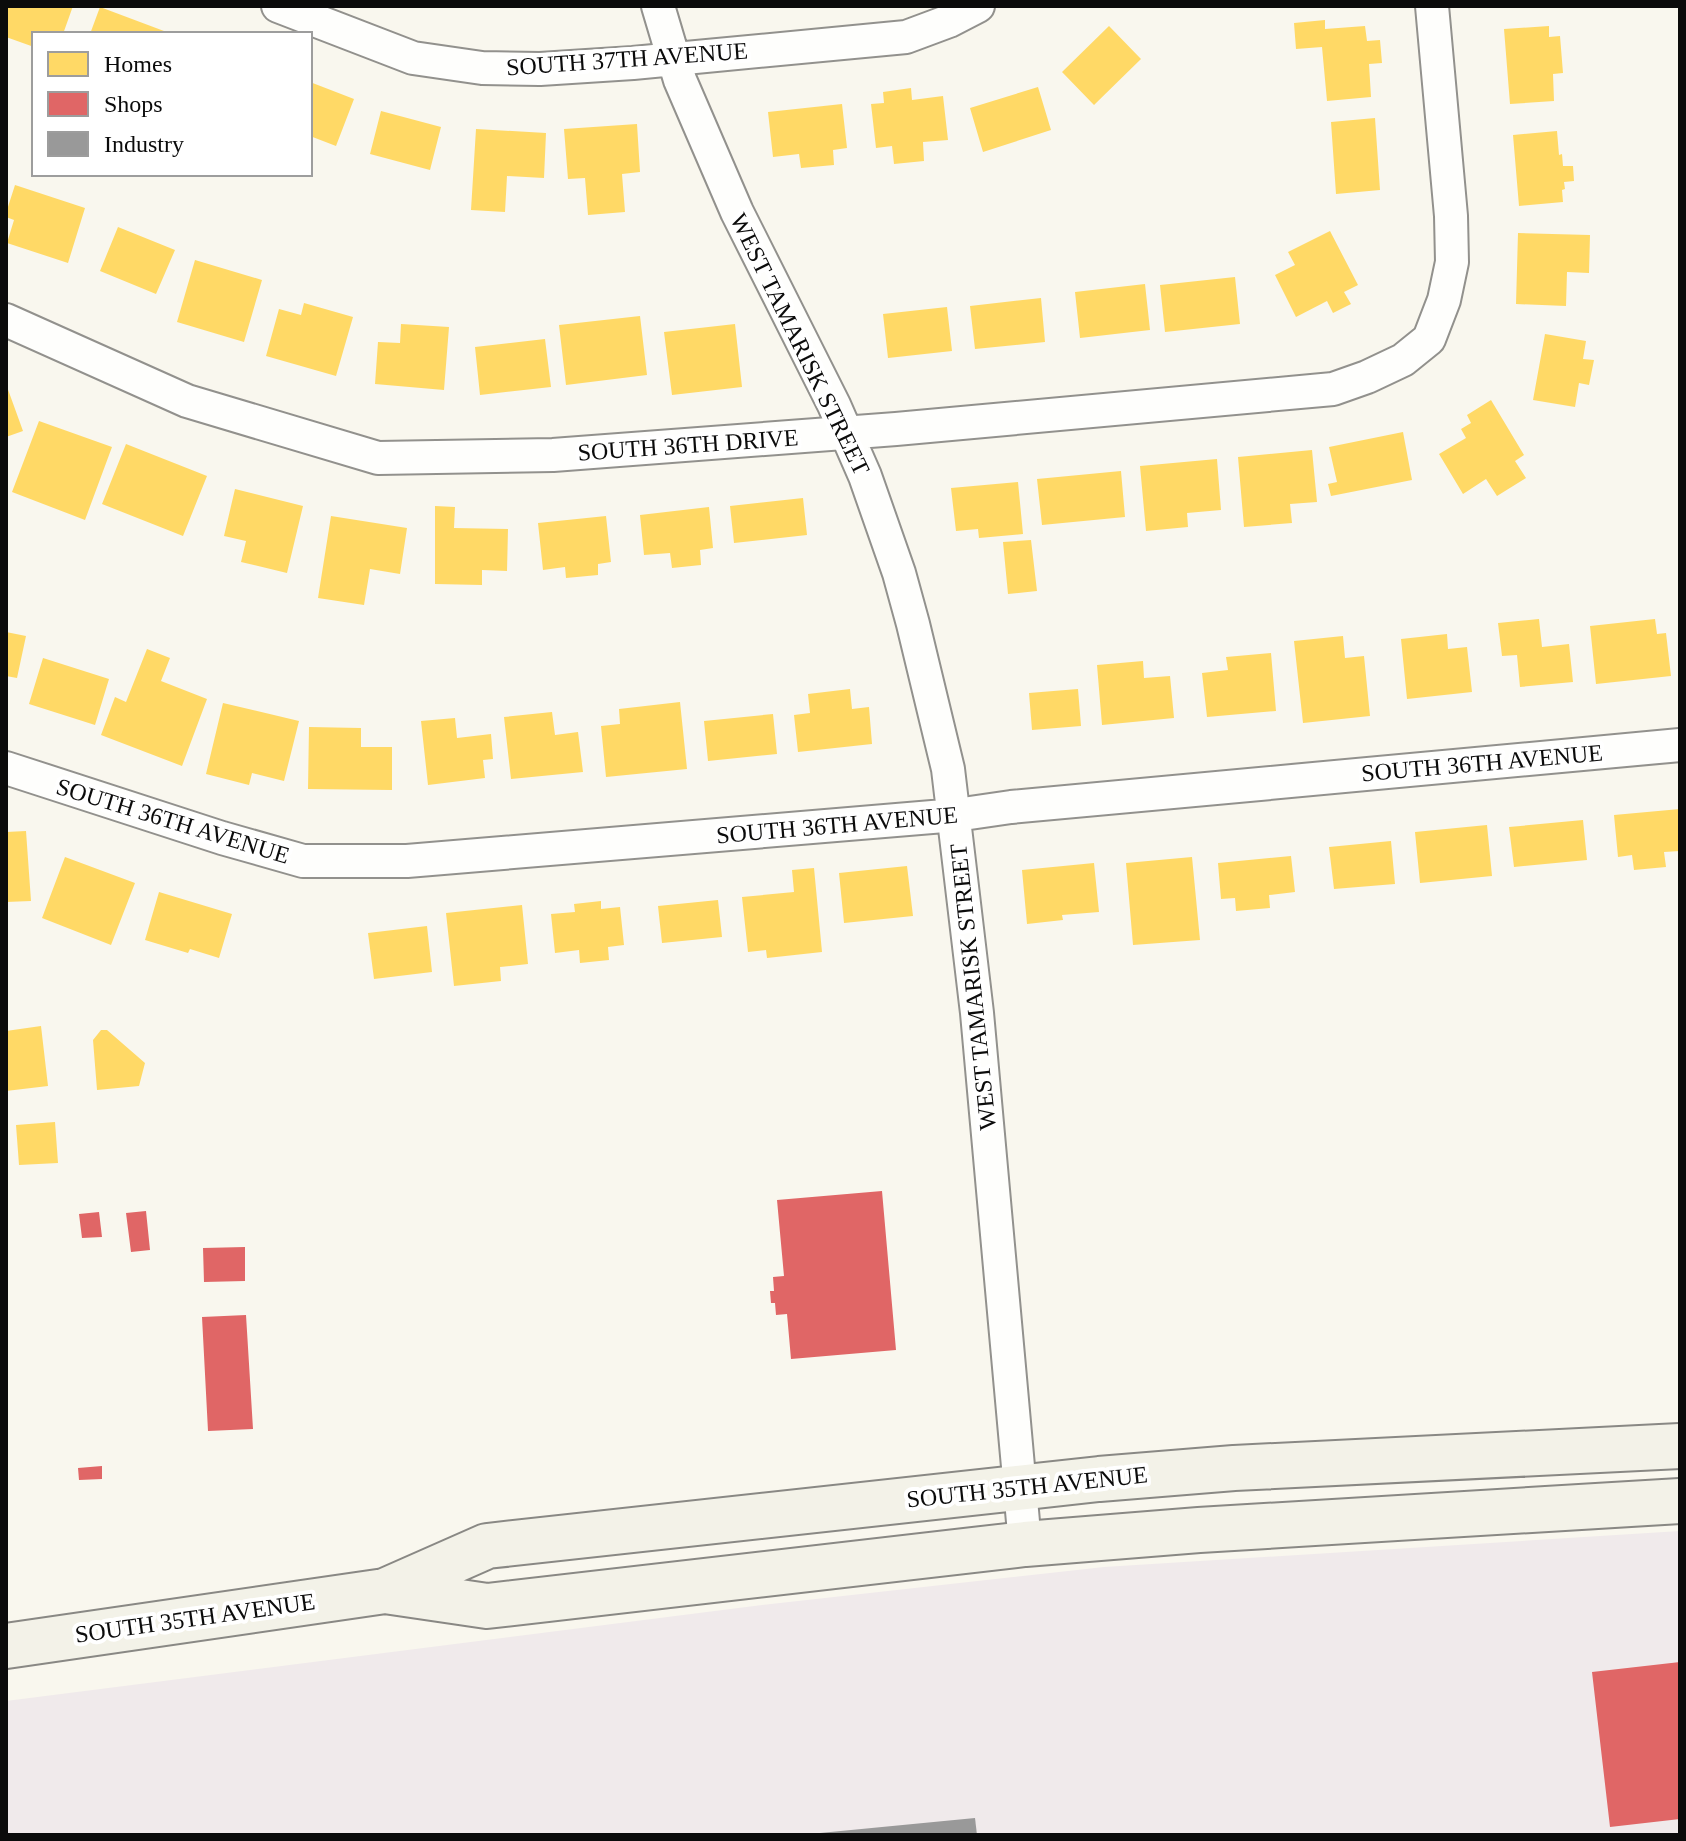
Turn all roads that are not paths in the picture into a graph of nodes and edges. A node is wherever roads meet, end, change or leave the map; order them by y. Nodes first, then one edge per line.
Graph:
1 (278, 6) edge
2 (658, 6) edge
3 (978, 6) edge
4 (1432, 6) edge
5 (673, 59) junction
6 (6, 320) edge
7 (845, 433) junction
8 (1680, 745) edge
9 (6, 768) edge
10 (956, 815) junction
11 (1680, 1446) edge
12 (1020, 1486) junction
13 (1680, 1501) edge
14 (1025, 1544) junction
15 (385, 1591) junction
16 (6, 1646) edge

1 - 5 street, SOUTH 37TH AVENUE
2 - 5 street, WEST TAMARISK STREET
3 - 5 street, SOUTH 37TH AVENUE
4 - 7 street, SOUTH 36TH DRIVE
5 - 7 street, WEST TAMARISK STREET
6 - 7 street, SOUTH 36TH DRIVE
7 - 10 street, WEST TAMARISK STREET
8 - 10 street, SOUTH 36TH AVENUE
9 - 10 street, SOUTH 36TH AVENUE
10 - 12 street, WEST TAMARISK STREET
11 - 12 main road, SOUTH 35TH AVENUE
12 - 14 street, WEST TAMARISK STREET
12 - 15 main road, SOUTH 35TH AVENUE
13 - 14 main road, SOUTH 35TH AVENUE
14 - 15 main road, SOUTH 35TH AVENUE
15 - 16 main road, SOUTH 35TH AVENUE

